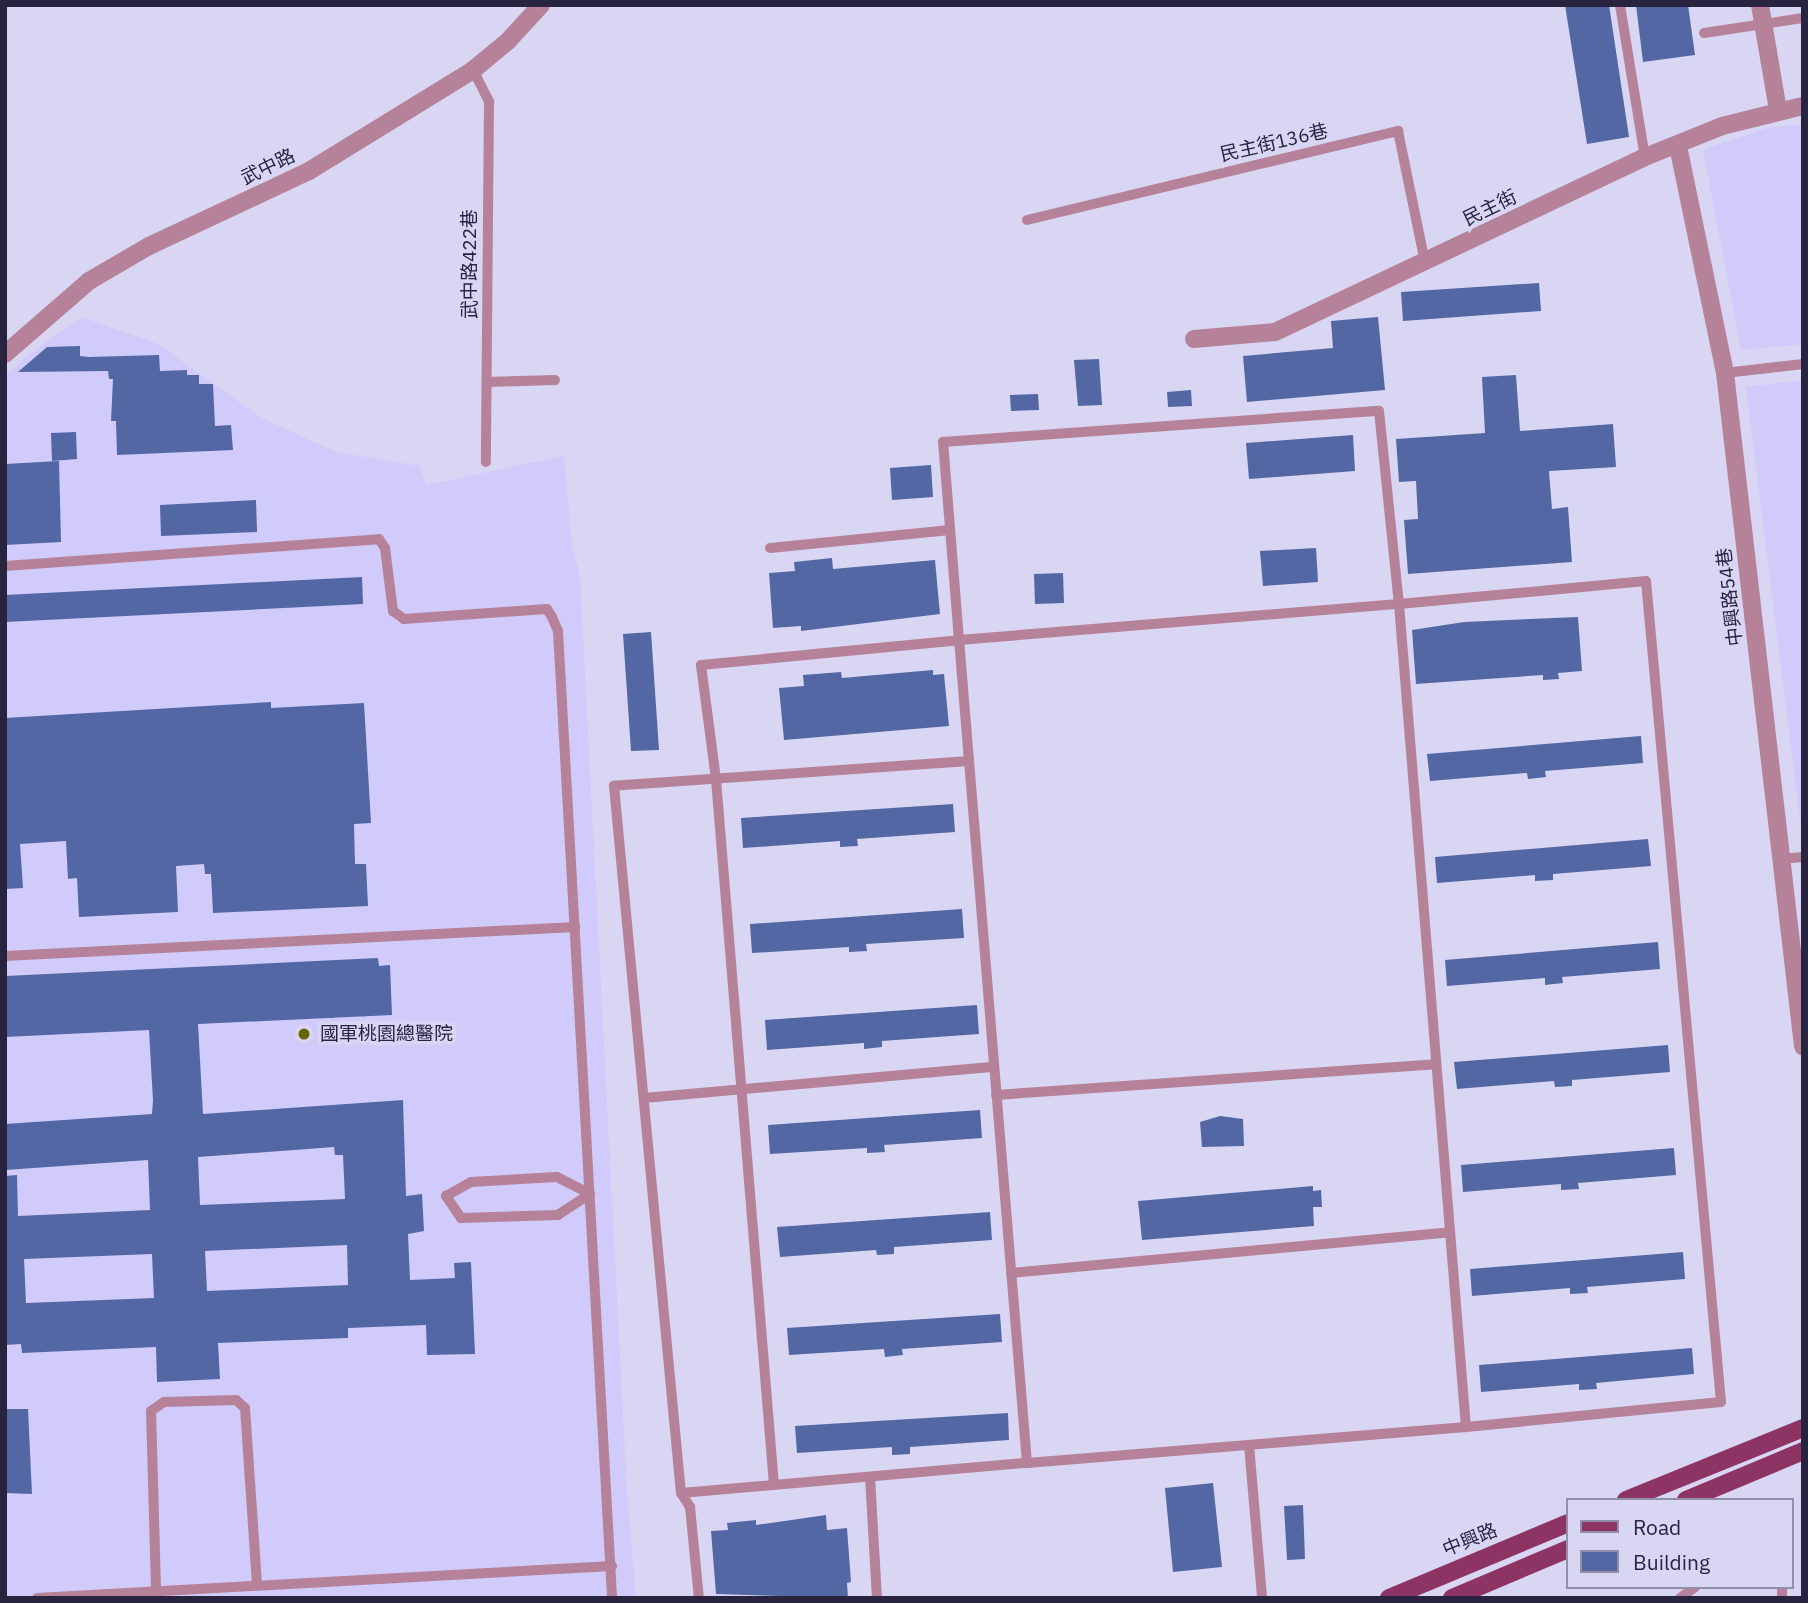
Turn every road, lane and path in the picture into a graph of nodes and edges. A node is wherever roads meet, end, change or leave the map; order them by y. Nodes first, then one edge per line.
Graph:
1 (541, 5) edge
2 (1620, 5) edge
3 (1760, 5) edge
4 (1803, 18) edge
5 (1763, 24) junction
6 (1704, 33) dead end
7 (473, 70) junction
8 (1803, 106) edge
9 (1778, 110) junction
10 (1678, 146) junction
11 (1645, 157) junction
12 (1027, 220) dead end
13 (1425, 262) junction
14 (1194, 340) dead end
15 (5, 354) edge
16 (1803, 364) edge
17 (1725, 373) junction
18 (555, 380) dead end
19 (487, 382) junction
20 (486, 462) dead end
21 (950, 530) junction
22 (770, 548) dead end
23 (5, 566) edge
24 (1398, 604) junction
25 (959, 640) junction
26 (969, 761) junction
27 (716, 779) junction
28 (1803, 857) edge
29 (1781, 859) junction
30 (575, 927) junction
31 (5, 956) edge
32 (1803, 1046) edge
33 (1436, 1064) junction
34 (994, 1067) junction
35 (741, 1091) junction
36 (996, 1095) junction
37 (643, 1098) junction
38 (590, 1194) junction
39 (1450, 1232) junction
40 (1011, 1273) junction
41 (1466, 1427) junction
42 (1803, 1429) edge
43 (1249, 1445) junction
44 (1803, 1451) edge
45 (1027, 1463) junction
46 (870, 1476) junction
47 (774, 1485) junction
48 (681, 1493) junction
49 (1631, 1498) edge
50 (1691, 1498) edge
51 (1566, 1524) edge
52 (1566, 1550) edge
53 (611, 1566) junction
54 (257, 1584) junction
55 (156, 1589) junction
56 (1417, 1592) edge
57 (37, 1598) edge
58 (612, 1598) edge
59 (699, 1598) edge
60 (877, 1598) edge
61 (1262, 1598) edge
62 (1389, 1598) edge
63 (1452, 1598) edge

1 - 7 street, 武中路
2 - 11 lane
3 - 5 street
4 - 5 lane
5 - 6 lane
5 - 9 street
7 - 15 street, 武中路
7 - 19 lane, 武中路422巷
8 - 9 street, 民主街
9 - 10 street, 民主街
10 - 11 street, 民主街
10 - 17 street, 中興路54巷
11 - 13 street, 民主街
12 - 13 lane, 民主街136巷
13 - 14 street, 民主街
16 - 17 lane
17 - 29 street, 中興路54巷
18 - 19 lane
19 - 20 lane, 武中路422巷
21 - 22 lane
21 - 24 lane
21 - 25 lane
23 - 30 lane
24 - 25 lane
24 - 33 lane
24 - 41 lane
25 - 26 lane
25 - 27 lane
26 - 27 lane
26 - 34 lane
27 - 35 lane
27 - 37 lane
28 - 29 lane
29 - 32 street, 中興路54巷
30 - 31 lane
30 - 38 lane
33 - 36 lane
33 - 39 lane
34 - 35 lane
34 - 36 lane
35 - 37 lane
35 - 47 lane
36 - 40 lane
37 - 48 lane
38 - 38 lane
38 - 53 lane
39 - 40 lane
39 - 41 lane
40 - 45 lane
41 - 43 lane
42 - 49 main road
43 - 45 lane
43 - 61 lane
44 - 50 main road
45 - 46 lane
46 - 47 lane
46 - 60 lane
47 - 48 lane
48 - 59 lane
51 - 56 main road, 中興路
52 - 63 main road
53 - 54 lane
53 - 58 lane
54 - 55 lane
54 - 55 lane
55 - 57 lane
56 - 62 main road, 中興路

